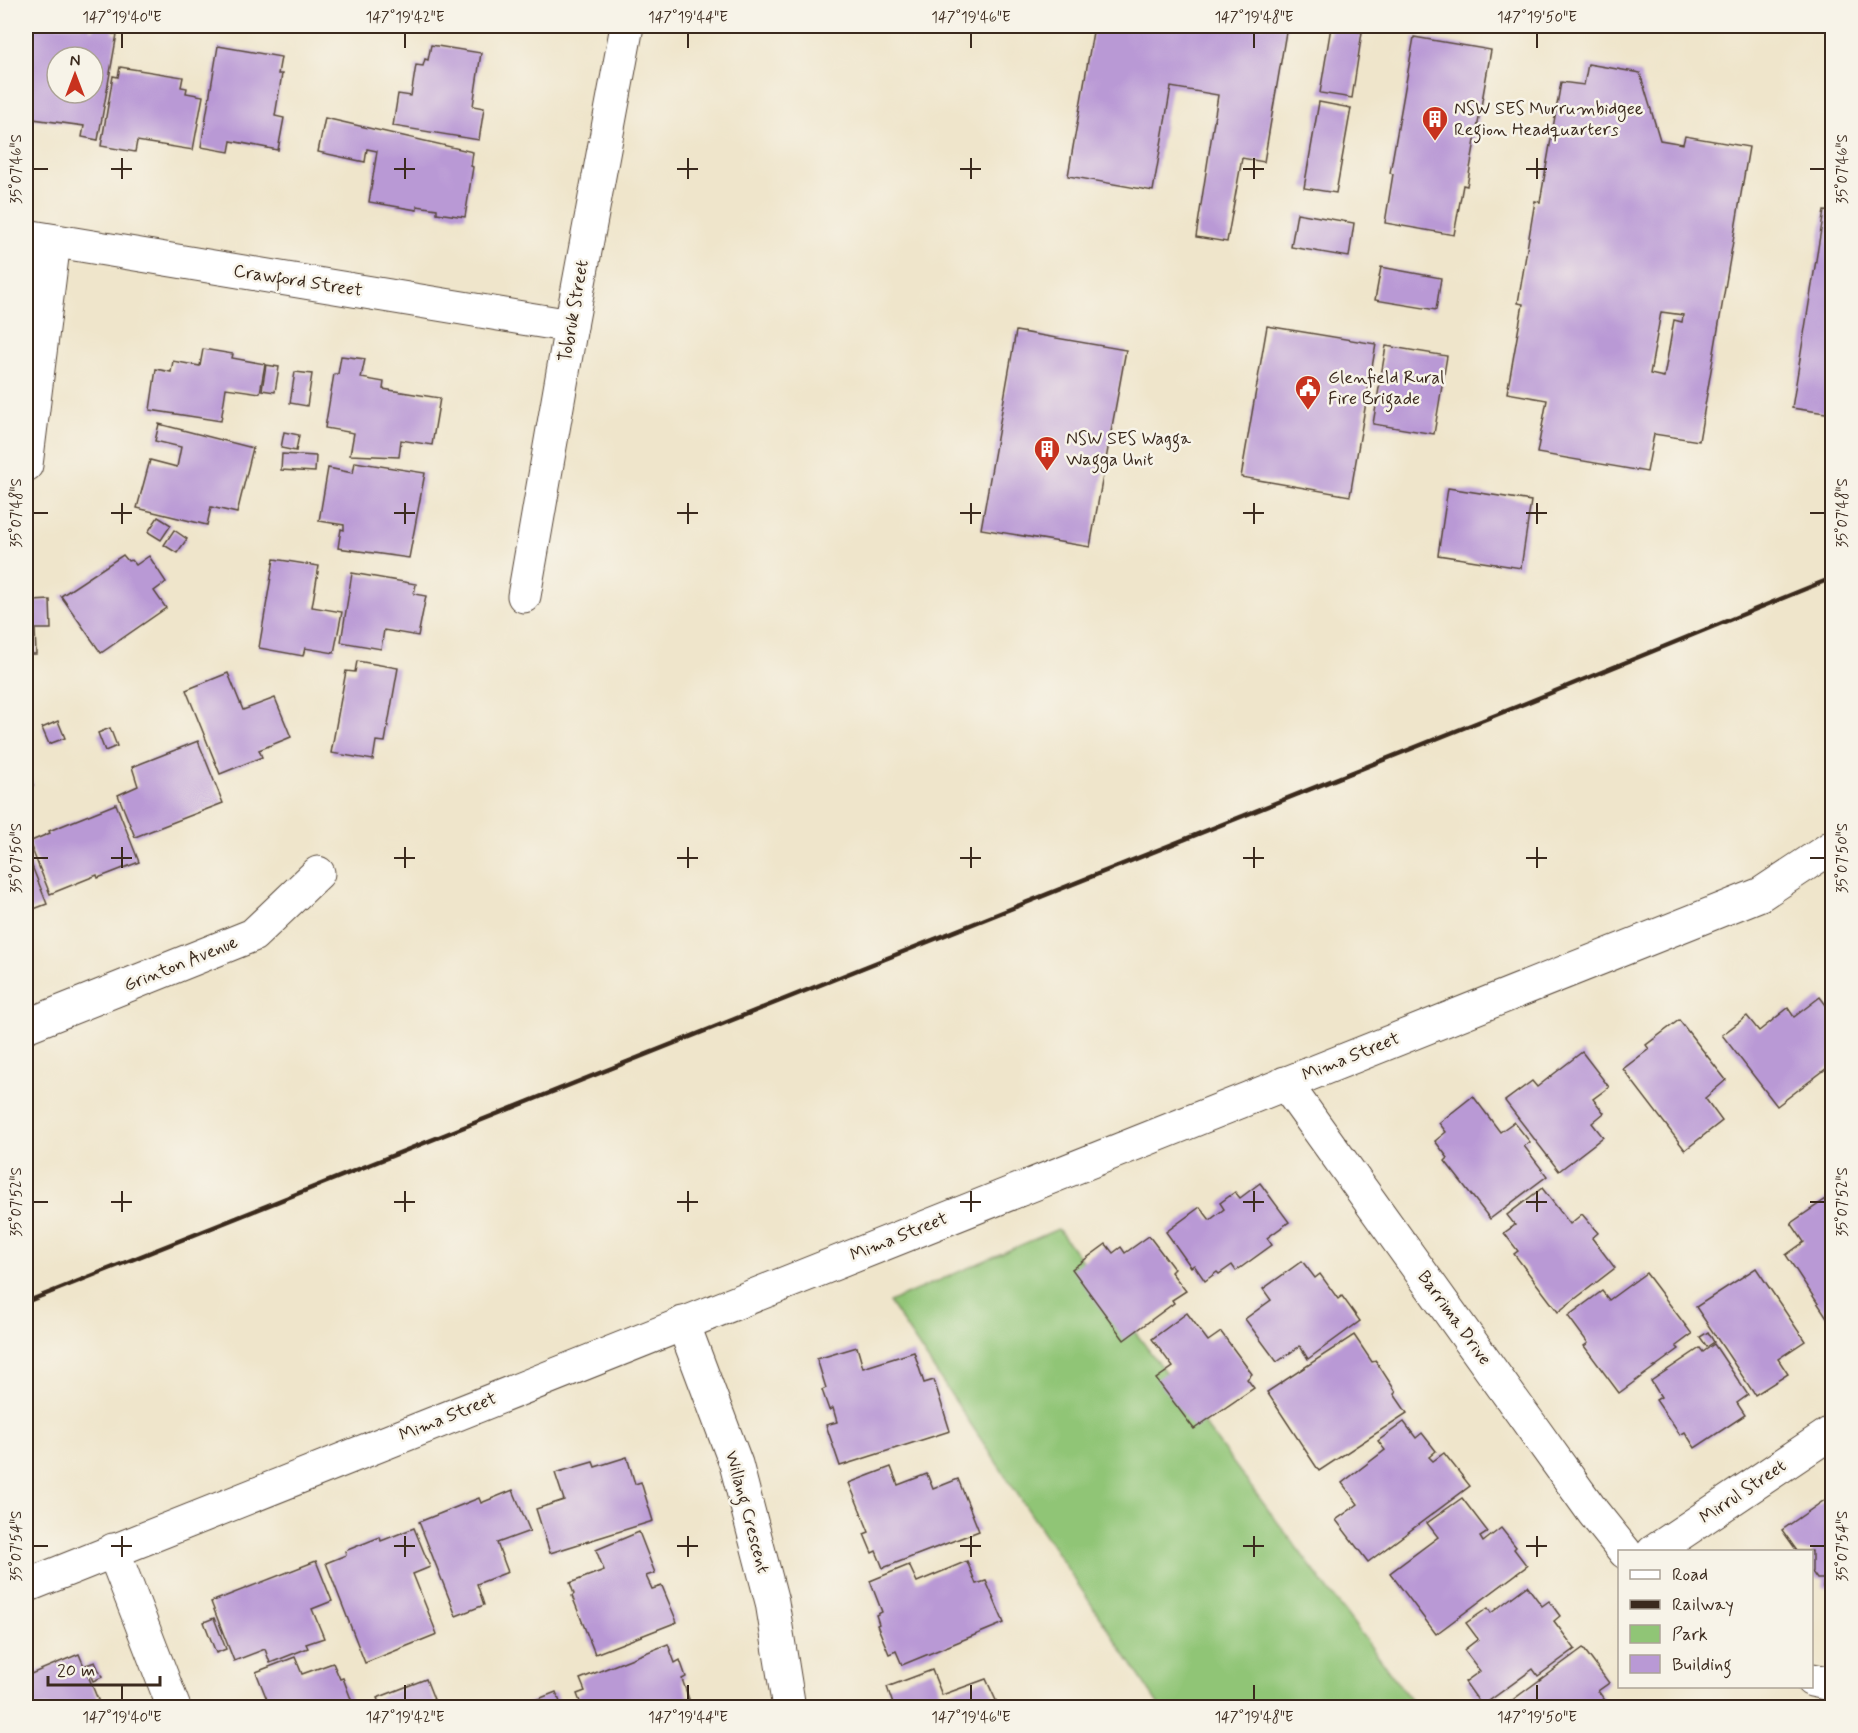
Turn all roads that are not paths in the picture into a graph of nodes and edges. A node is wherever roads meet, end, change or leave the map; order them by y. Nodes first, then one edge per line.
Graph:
1 (627, 26) edge
2 (40, 238) edge
3 (571, 326) junction
4 (26, 465) edge
5 (524, 596) dead end
6 (1833, 847) edge
7 (318, 873) dead end
8 (26, 1026) edge
9 (1285, 1083) junction
10 (683, 1323) junction
11 (1833, 1432) edge
12 (113, 1550) junction
13 (1624, 1550) edge
14 (1655, 1550) edge
15 (26, 1586) edge
16 (1813, 1680) edge
17 (1833, 1684) edge
18 (174, 1707) edge
19 (789, 1707) edge

1 - 3 street, Tobruk Street
2 - 3 street, Crawford Street
2 - 4 street
3 - 5 street, Tobruk Street
6 - 9 street, Mima Street
7 - 8 street, Grinton Avenue
9 - 10 street, Mima Street
9 - 13 street, Barrima Drive
10 - 12 street, Mima Street
10 - 19 street, Willang Crescent
11 - 14 street, Mirrul Street
12 - 15 street, Mima Street
12 - 18 street
16 - 17 street

